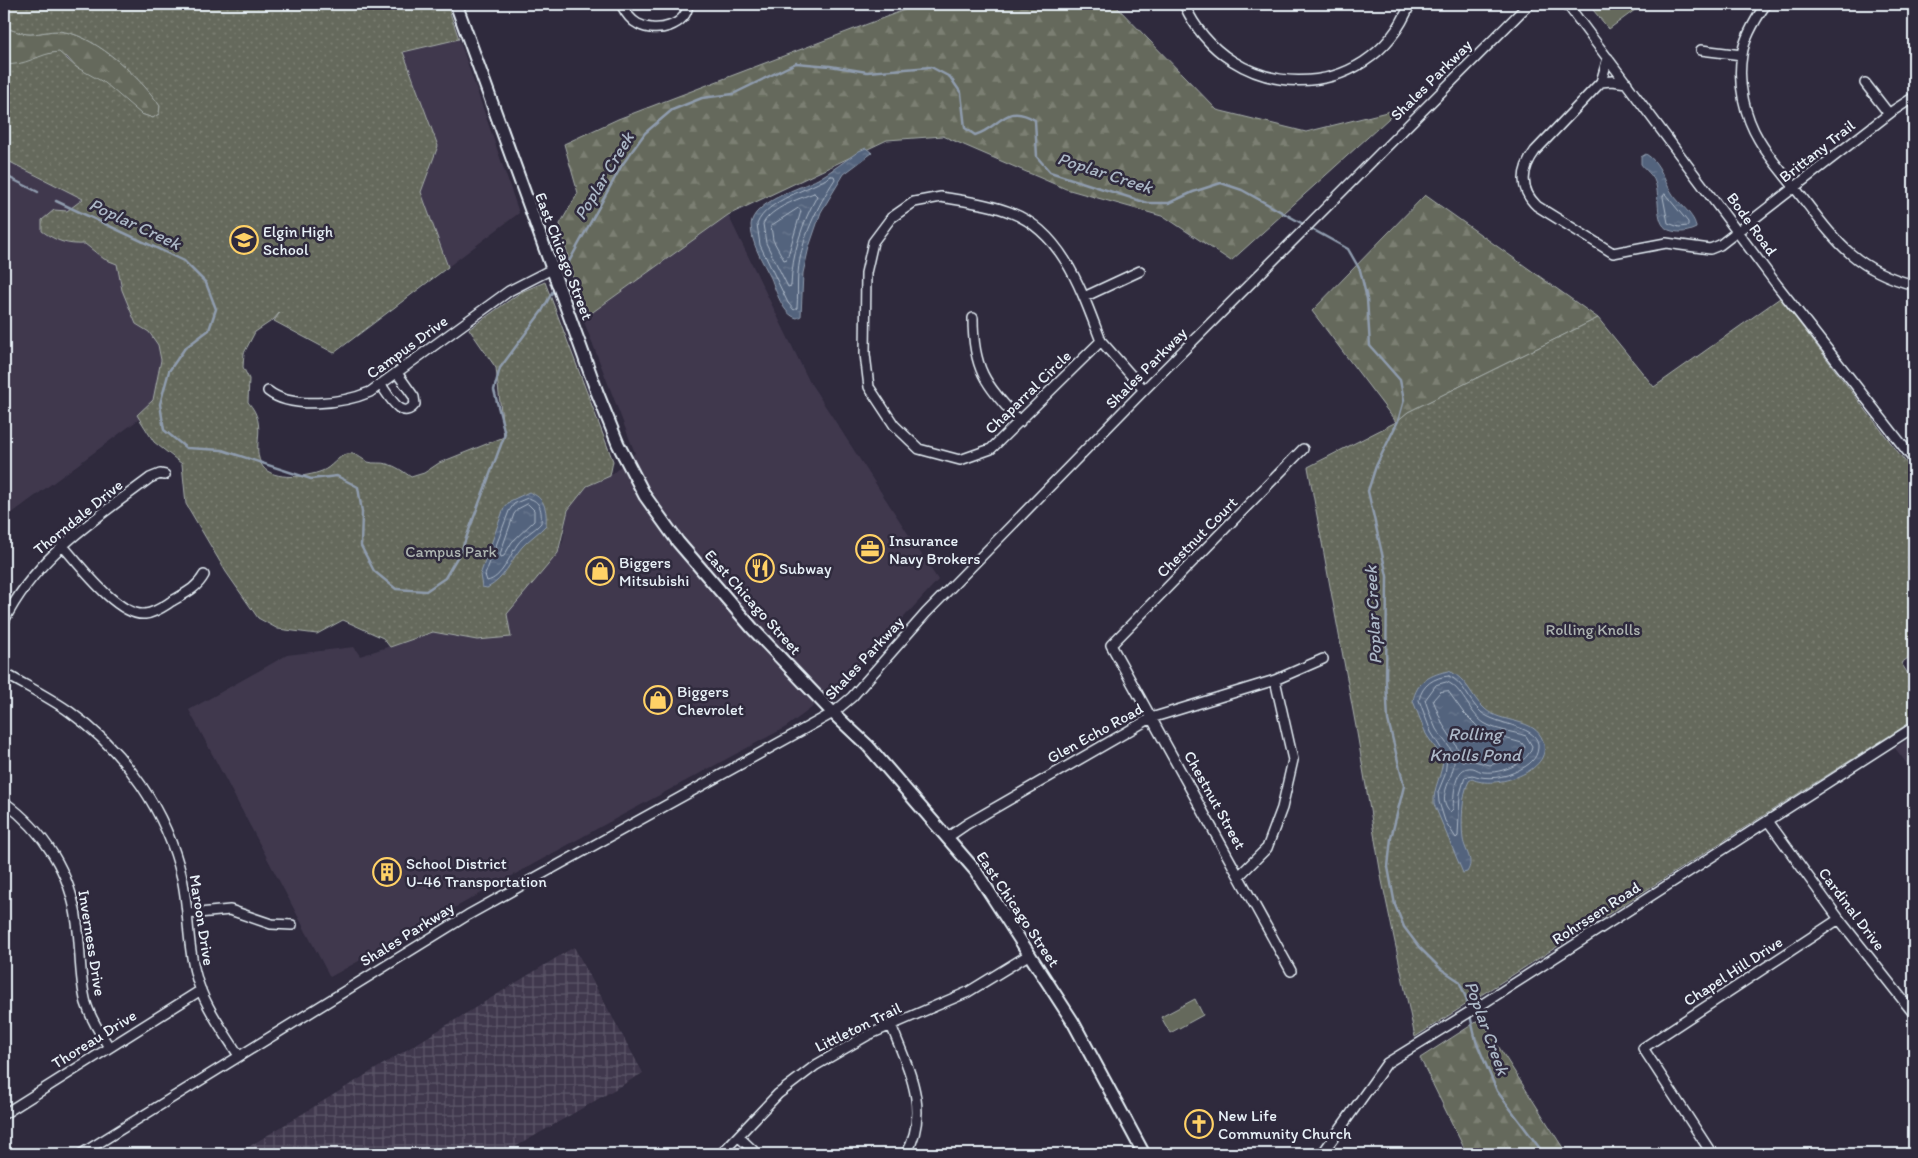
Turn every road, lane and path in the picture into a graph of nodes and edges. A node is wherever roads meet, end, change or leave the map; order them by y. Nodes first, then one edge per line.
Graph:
1 (456, 4) edge
2 (621, 4) edge
3 (688, 4) edge
4 (1184, 4) edge
5 (1410, 4) edge
6 (1529, 4) edge
7 (1567, 4) edge
8 (1766, 4) edge
9 (1702, 50) dead end
10 (1742, 55) junction
11 (1608, 58) junction
12 (1601, 82) junction
13 (1627, 83) junction
14 (1866, 83) dead end
15 (1914, 97) edge
16 (1889, 114) junction
17 (1794, 187) junction
18 (1739, 230) junction
19 (552, 269) junction
20 (1140, 271) dead end
21 (1914, 285) edge
22 (1084, 297) junction
23 (973, 318) dead end
24 (1101, 341) junction
25 (397, 373) junction
26 (382, 385) junction
27 (1144, 390) junction
28 (268, 391) dead end
29 (1020, 422) junction
30 (1303, 449) dead end
31 (1914, 460) edge
32 (165, 475) dead end
33 (62, 545) junction
34 (204, 575) dead end
35 (4, 621) edge
36 (1111, 645) joint
37 (1323, 659) dead end
38 (4, 674) edge
39 (1275, 680) junction
40 (833, 713) junction
41 (1151, 718) junction
42 (1914, 727) edge
43 (4, 802) edge
44 (1768, 821) junction
45 (948, 837) junction
46 (1240, 875) junction
47 (188, 914) junction
48 (1839, 919) junction
49 (292, 925) dead end
50 (1030, 954) junction
51 (1291, 971) dead end
52 (201, 990) junction
53 (1914, 1014) edge
54 (891, 1025) junction
55 (109, 1048) junction
56 (239, 1056) junction
57 (4, 1114) edge
58 (739, 1137) junction
59 (94, 1151) edge
60 (81, 1154) edge
61 (720, 1154) edge
62 (757, 1154) edge
63 (906, 1154) edge
64 (1144, 1154) edge
65 (1322, 1154) edge
66 (1712, 1154) edge

1 - 19 main road, East Chicago Street
2 - 3 street
4 - 5 street
6 - 27 street, Shales Parkway
7 - 11 street, Bode Road
8 - 10 street
9 - 10 street
10 - 17 street
11 - 12 street
11 - 13 street, Bode Road
12 - 13 street
12 - 18 street, Brittany Trail
13 - 18 street, Bode Road
14 - 16 street
15 - 16 street, Brittany Trail
16 - 17 street, Brittany Trail
17 - 18 street, Brittany Trail
17 - 21 street
18 - 31 street, Bode Road
19 - 25 street, Campus Drive
19 - 40 main road, East Chicago Street
20 - 22 street
22 - 24 street, Chaparral Circle
22 - 29 street, Chaparral Circle
23 - 29 street
24 - 27 street, Chaparral Circle
24 - 29 street, Chaparral Circle
25 - 26 street, Campus Drive
25 - 26 street
26 - 28 street, Campus Drive
27 - 40 street, Shales Parkway
30 - 36 street, Chestnut Court
32 - 33 street, Thorndale Drive
33 - 34 street
33 - 35 street, Thorndale Drive
36 - 41 street, Chestnut Street
37 - 39 street, Glen Echo Road
38 - 47 street, Maroon Drive
39 - 41 street, Glen Echo Road
39 - 46 street
40 - 45 main road, East Chicago Street
40 - 56 street, Shales Parkway
41 - 45 street, Glen Echo Road
41 - 46 street, Chestnut Street
42 - 44 street, Rohrssen Road
43 - 55 street, Inverness Drive
44 - 48 street, Cardinal Drive
44 - 65 street, Rohrssen Road
45 - 50 main road, East Chicago Street
46 - 51 street, Chestnut Street
47 - 49 street
47 - 52 street, Maroon Drive
48 - 53 street, Cardinal Drive
48 - 66 street, Chapel Hill Drive
50 - 54 street, Littleton Trail
50 - 64 main road, East Chicago Street
52 - 55 street, Thoreau Drive
52 - 56 street, Maroon Drive
54 - 58 street, Littleton Trail
54 - 63 street
55 - 57 street, Thoreau Drive
56 - 59 street, Shales Parkway
58 - 61 street, Littleton Trail
58 - 62 street
59 - 60 street, Shales Parkway

